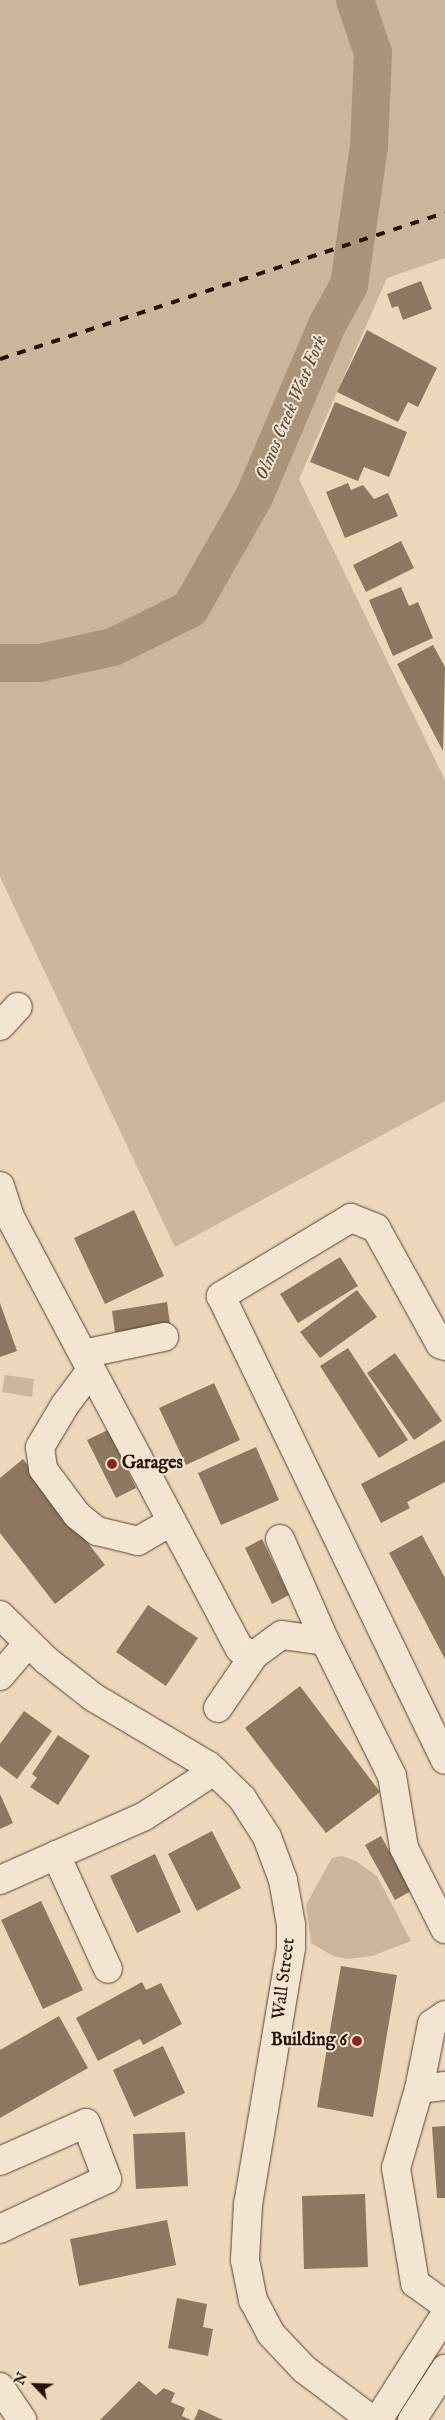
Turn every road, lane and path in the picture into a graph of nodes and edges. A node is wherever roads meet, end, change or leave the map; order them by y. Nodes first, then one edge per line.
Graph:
1 (0, 1186) edge
2 (164, 1337) dead end
3 (445, 1346) edge
4 (87, 1362) junction
5 (172, 1521) junction
6 (280, 1539) dead end
7 (0, 1616) edge
8 (325, 1641) junction
9 (28, 1644) junction
10 (254, 1655) junction
11 (0, 1676) edge
12 (218, 1708) dead end
13 (445, 1760) edge
14 (214, 1771) junction
15 (56, 1855) junction
16 (0, 1880) edge
17 (445, 1929) edge
18 (108, 1969) dead end
19 (445, 2015) edge
20 (432, 2088) edge
21 (0, 2161) edge
22 (0, 2229) edge
23 (445, 2305) edge
24 (445, 2315) edge
25 (445, 2369) edge
26 (0, 2387) edge
27 (22, 2420) edge
28 (372, 2420) edge
29 (378, 2420) edge
30 (412, 2420) edge

1 - 4 street
2 - 4 street
3 - 13 street
4 - 5 street
4 - 5 street
5 - 10 street
6 - 8 street
7 - 9 street, Wall Street
8 - 10 street
8 - 17 street
9 - 11 street
9 - 14 street, Wall Street
10 - 12 street
14 - 15 street
14 - 28 street, Wall Street
15 - 16 street
15 - 18 street
19 - 20 street
20 - 23 street
21 - 22 street
24 - 29 street
25 - 30 street
26 - 27 street

